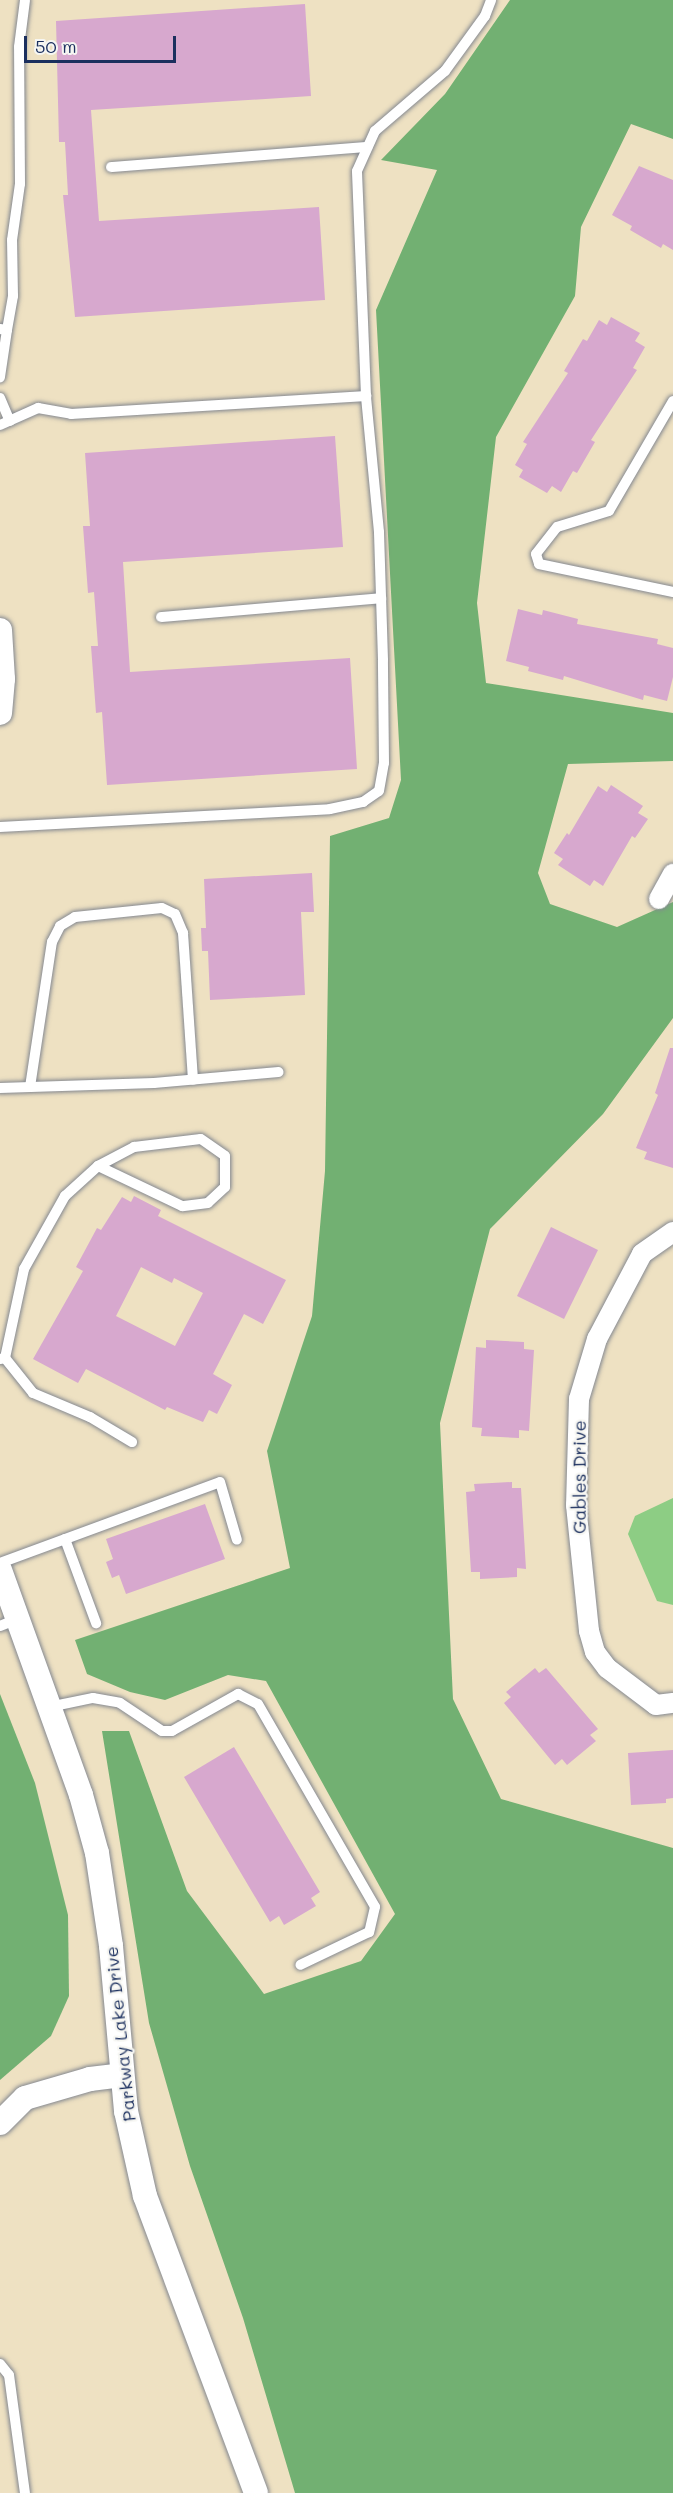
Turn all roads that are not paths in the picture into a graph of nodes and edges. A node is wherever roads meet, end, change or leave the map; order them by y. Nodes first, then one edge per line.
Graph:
1 (25, 0) edge
2 (490, 0) edge
3 (367, 147) junction
4 (111, 167) dead end
5 (4, 329) edge
6 (0, 377) edge
7 (366, 396) junction
8 (0, 398) edge
9 (673, 401) edge
10 (5, 423) edge
11 (673, 592) edge
12 (381, 598) junction
13 (161, 617) dead end
14 (1, 641) edge
15 (0, 713) edge
16 (0, 826) edge
17 (673, 874) edge
18 (659, 899) dead end
19 (279, 1072) dead end
20 (193, 1080) junction
21 (30, 1087) junction
22 (0, 1088) edge
23 (98, 1166) junction
24 (673, 1232) edge
25 (2, 1359) edge
26 (132, 1442) dead end
27 (65, 1539) junction
28 (237, 1540) dead end
29 (0, 1563) edge
30 (0, 1570) edge
31 (9, 1623) edge
32 (96, 1623) dead end
33 (673, 1703) edge
34 (50, 1707) junction
35 (300, 1965) dead end
36 (122, 2075) junction
37 (0, 2123) edge
38 (0, 2364) edge
39 (25, 2493) edge
40 (256, 2493) edge

1 - 5 lane
2 - 3 lane
3 - 4 lane
3 - 7 lane
5 - 6 lane
7 - 10 lane
7 - 12 lane
8 - 10 lane
9 - 11 lane
12 - 13 lane
12 - 16 lane
14 - 15 street
17 - 18 street
19 - 20 lane
20 - 21 lane
20 - 21 lane
21 - 22 lane
23 - 23 lane
23 - 25 lane
24 - 33 street, Gables Drive
25 - 26 lane
27 - 28 lane
27 - 29 lane
27 - 32 lane
30 - 31 street, Parkway Lake Drive
31 - 34 street, Parkway Lake Drive
34 - 35 lane
34 - 36 street, Parkway Lake Drive
36 - 37 street
36 - 40 street, Parkway Lake Drive
38 - 39 lane

